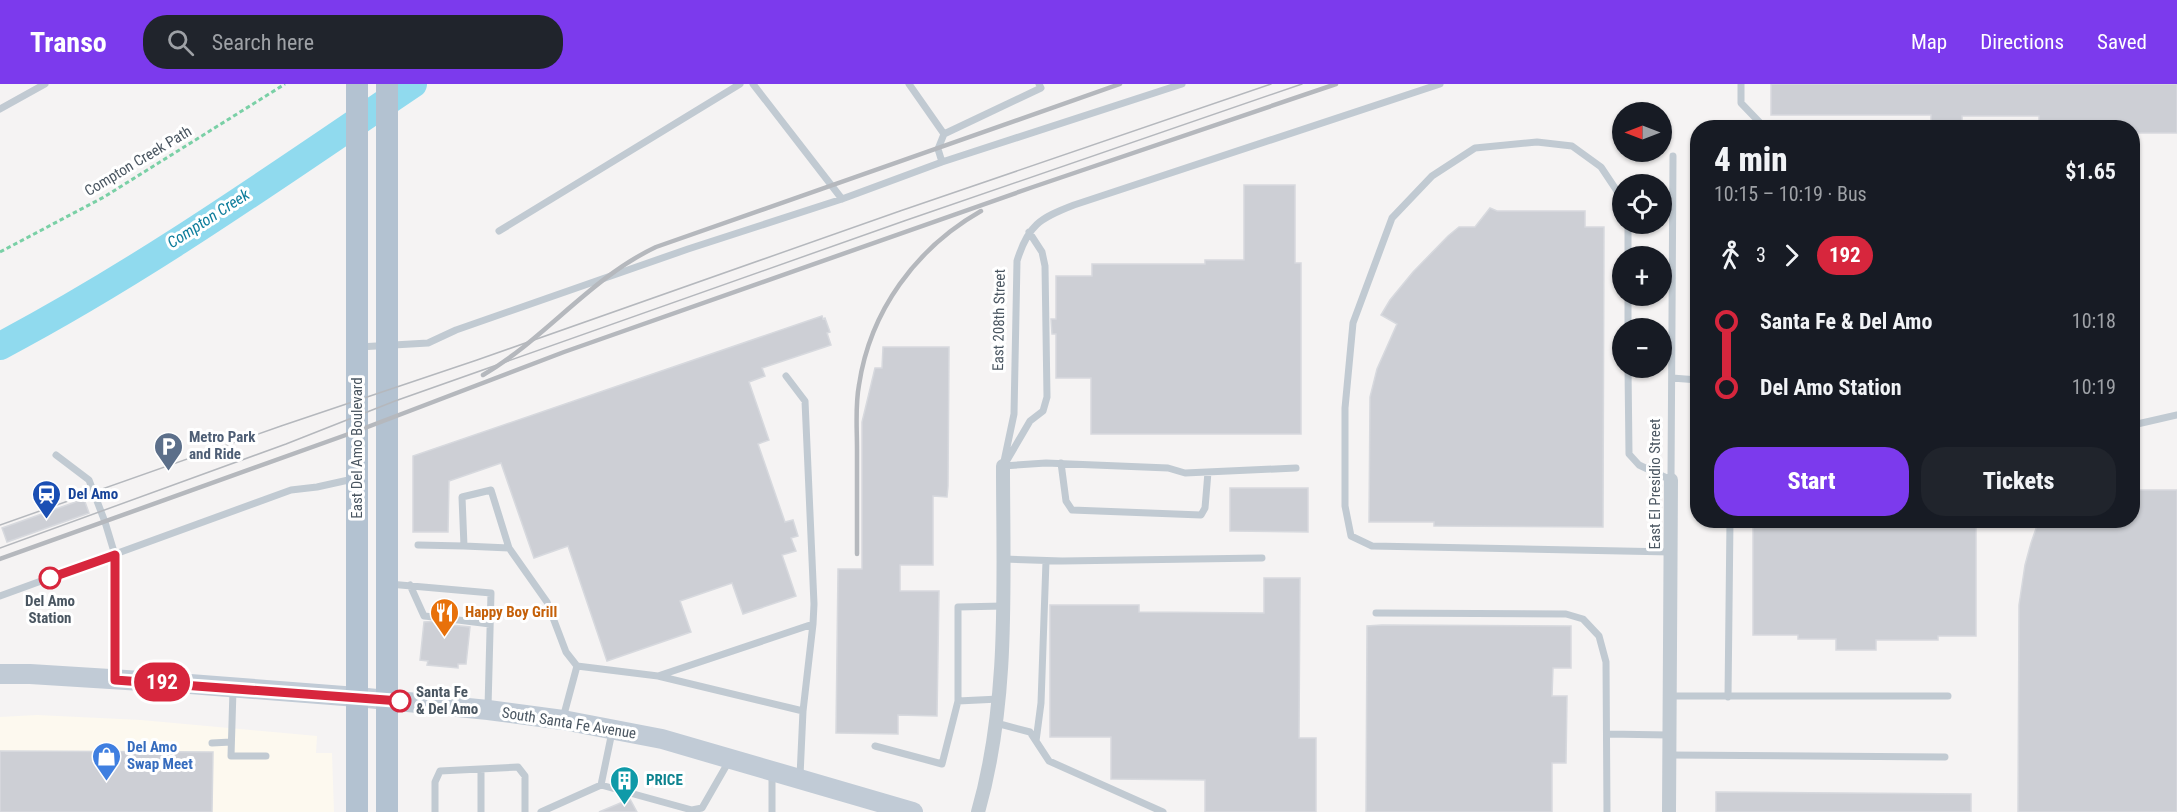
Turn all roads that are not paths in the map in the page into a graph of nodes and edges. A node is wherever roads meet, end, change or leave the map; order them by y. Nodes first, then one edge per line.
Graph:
1 (45, 84) edge
2 (357, 84) edge
3 (387, 84) edge
4 (740, 84) edge
5 (753, 84) edge
6 (909, 84) edge
7 (1039, 84) edge
8 (1182, 84) edge
9 (1440, 84) edge
10 (1741, 84) edge
11 (0, 109) edge
12 (1757, 120) edge
13 (944, 134) junction
14 (1673, 156) dead end
15 (942, 162) junction
16 (1612, 184) edge
17 (842, 199) junction
18 (499, 231) dead end
19 (1029, 232) junction
20 (387, 346) junction
21 (357, 347) junction
22 (786, 376) dead end
23 (1628, 378) edge
24 (1672, 378) junction
25 (1690, 379) edge
26 (2177, 415) edge
27 (2140, 423) edge
28 (56, 455) dead end
29 (1061, 463) junction
30 (1003, 466) junction
31 (1296, 468) dead end
32 (1208, 472) junction
33 (357, 478) junction
34 (1671, 480) junction
35 (1730, 528) edge
36 (418, 545) dead end
37 (464, 546) junction
38 (509, 548) junction
39 (1671, 552) junction
40 (115, 555) junction
41 (1262, 558) dead end
42 (1003, 559) junction
43 (1046, 561) junction
44 (387, 584) junction
45 (410, 585) junction
46 (0, 596) edge
47 (1003, 606) junction
48 (1376, 613) dead end
49 (434, 617) dead end
50 (442, 618) dead end
51 (490, 624) junction
52 (813, 624) junction
53 (577, 666) junction
54 (0, 674) edge
55 (658, 676) junction
56 (115, 680) junction
57 (234, 687) junction
58 (1670, 696) junction
59 (1948, 696) dead end
60 (357, 697) junction
61 (1728, 697) junction
62 (999, 699) junction
63 (387, 700) junction
64 (958, 701) junction
65 (488, 710) junction
66 (803, 711) junction
67 (563, 720) junction
68 (996, 723) junction
69 (613, 729) junction
70 (1607, 734) junction
71 (1669, 735) junction
72 (1036, 741) junction
73 (212, 742) dead end
74 (231, 742) junction
75 (875, 746) dead end
76 (1669, 755) junction
77 (266, 756) dead end
78 (1945, 757) dead end
79 (731, 758) junction
80 (481, 769) junction
81 (772, 771) junction
82 (800, 779) junction
83 (602, 785) junction
84 (357, 812) edge
85 (387, 812) edge
86 (435, 812) edge
87 (481, 812) edge
88 (525, 812) edge
89 (541, 812) edge
90 (772, 812) edge
91 (913, 812) edge
92 (978, 812) edge
93 (1163, 812) edge
94 (1607, 812) edge
95 (1669, 812) edge

1 - 11 lane
2 - 21 main road, East Del Amo Boulevard
3 - 20 main road, East Del Amo Boulevard
4 - 18 lane
5 - 17 lane
6 - 13 lane
7 - 13 lane
8 - 15 lane
9 - 19 lane, East 208th Street
10 - 12 lane
13 - 15 lane
14 - 24 lane, East El Presidio Street
15 - 17 lane
16 - 39 lane
17 - 20 lane
19 - 30 lane, East 208th Street
19 - 30 lane
20 - 21 lane
20 - 44 main road, East Del Amo Boulevard
21 - 33 main road, East Del Amo Boulevard
22 - 52 lane
23 - 34 lane
24 - 25 lane
24 - 34 lane, East El Presidio Street
26 - 27 lane
28 - 40 lane
29 - 30 lane
29 - 32 lane
29 - 32 lane
30 - 42 street, East 208th Street
31 - 32 lane
33 - 40 lane
33 - 60 main road, East Del Amo Boulevard
34 - 39 street, East El Presidio Street
35 - 61 lane
36 - 37 lane
37 - 38 lane
37 - 38 lane
38 - 53 lane
39 - 58 street, East El Presidio Street
40 - 46 lane
40 - 56 lane
41 - 43 lane
42 - 43 lane
42 - 47 street, East 208th Street
43 - 72 lane
44 - 45 lane
44 - 63 main road, East Del Amo Boulevard
45 - 49 lane
45 - 51 lane
47 - 62 street, East 208th Street
47 - 64 lane
48 - 70 lane
50 - 51 lane
51 - 65 lane
52 - 55 lane
52 - 66 lane
53 - 55 lane
53 - 67 lane
54 - 56 main road, South Santa Fe Avenue
55 - 66 lane
56 - 57 main road, South Santa Fe Avenue
57 - 60 main road, South Santa Fe Avenue
57 - 74 lane
58 - 61 lane
58 - 71 street, East El Presidio Street
59 - 61 lane
60 - 63 main road, South Santa Fe Avenue
60 - 84 main road, East Del Amo Boulevard
62 - 64 lane
62 - 68 street, East 208th Street
63 - 65 main road, South Santa Fe Avenue
63 - 85 main road, East Del Amo Boulevard
64 - 75 lane
65 - 67 main road, South Santa Fe Avenue
66 - 82 lane
67 - 69 main road, South Santa Fe Avenue
68 - 72 lane
68 - 92 street, East 208th Street
69 - 79 main road, South Santa Fe Avenue
69 - 83 lane
70 - 71 lane
70 - 94 lane
71 - 76 street, East El Presidio Street
72 - 93 lane
73 - 74 lane
74 - 77 lane
76 - 78 lane
76 - 95 street, East El Presidio Street
79 - 81 main road, South Santa Fe Avenue
79 - 83 lane
80 - 86 lane
80 - 87 lane
80 - 88 lane
81 - 82 main road, South Santa Fe Avenue
81 - 90 lane
82 - 91 main road, South Santa Fe Avenue
83 - 89 lane

